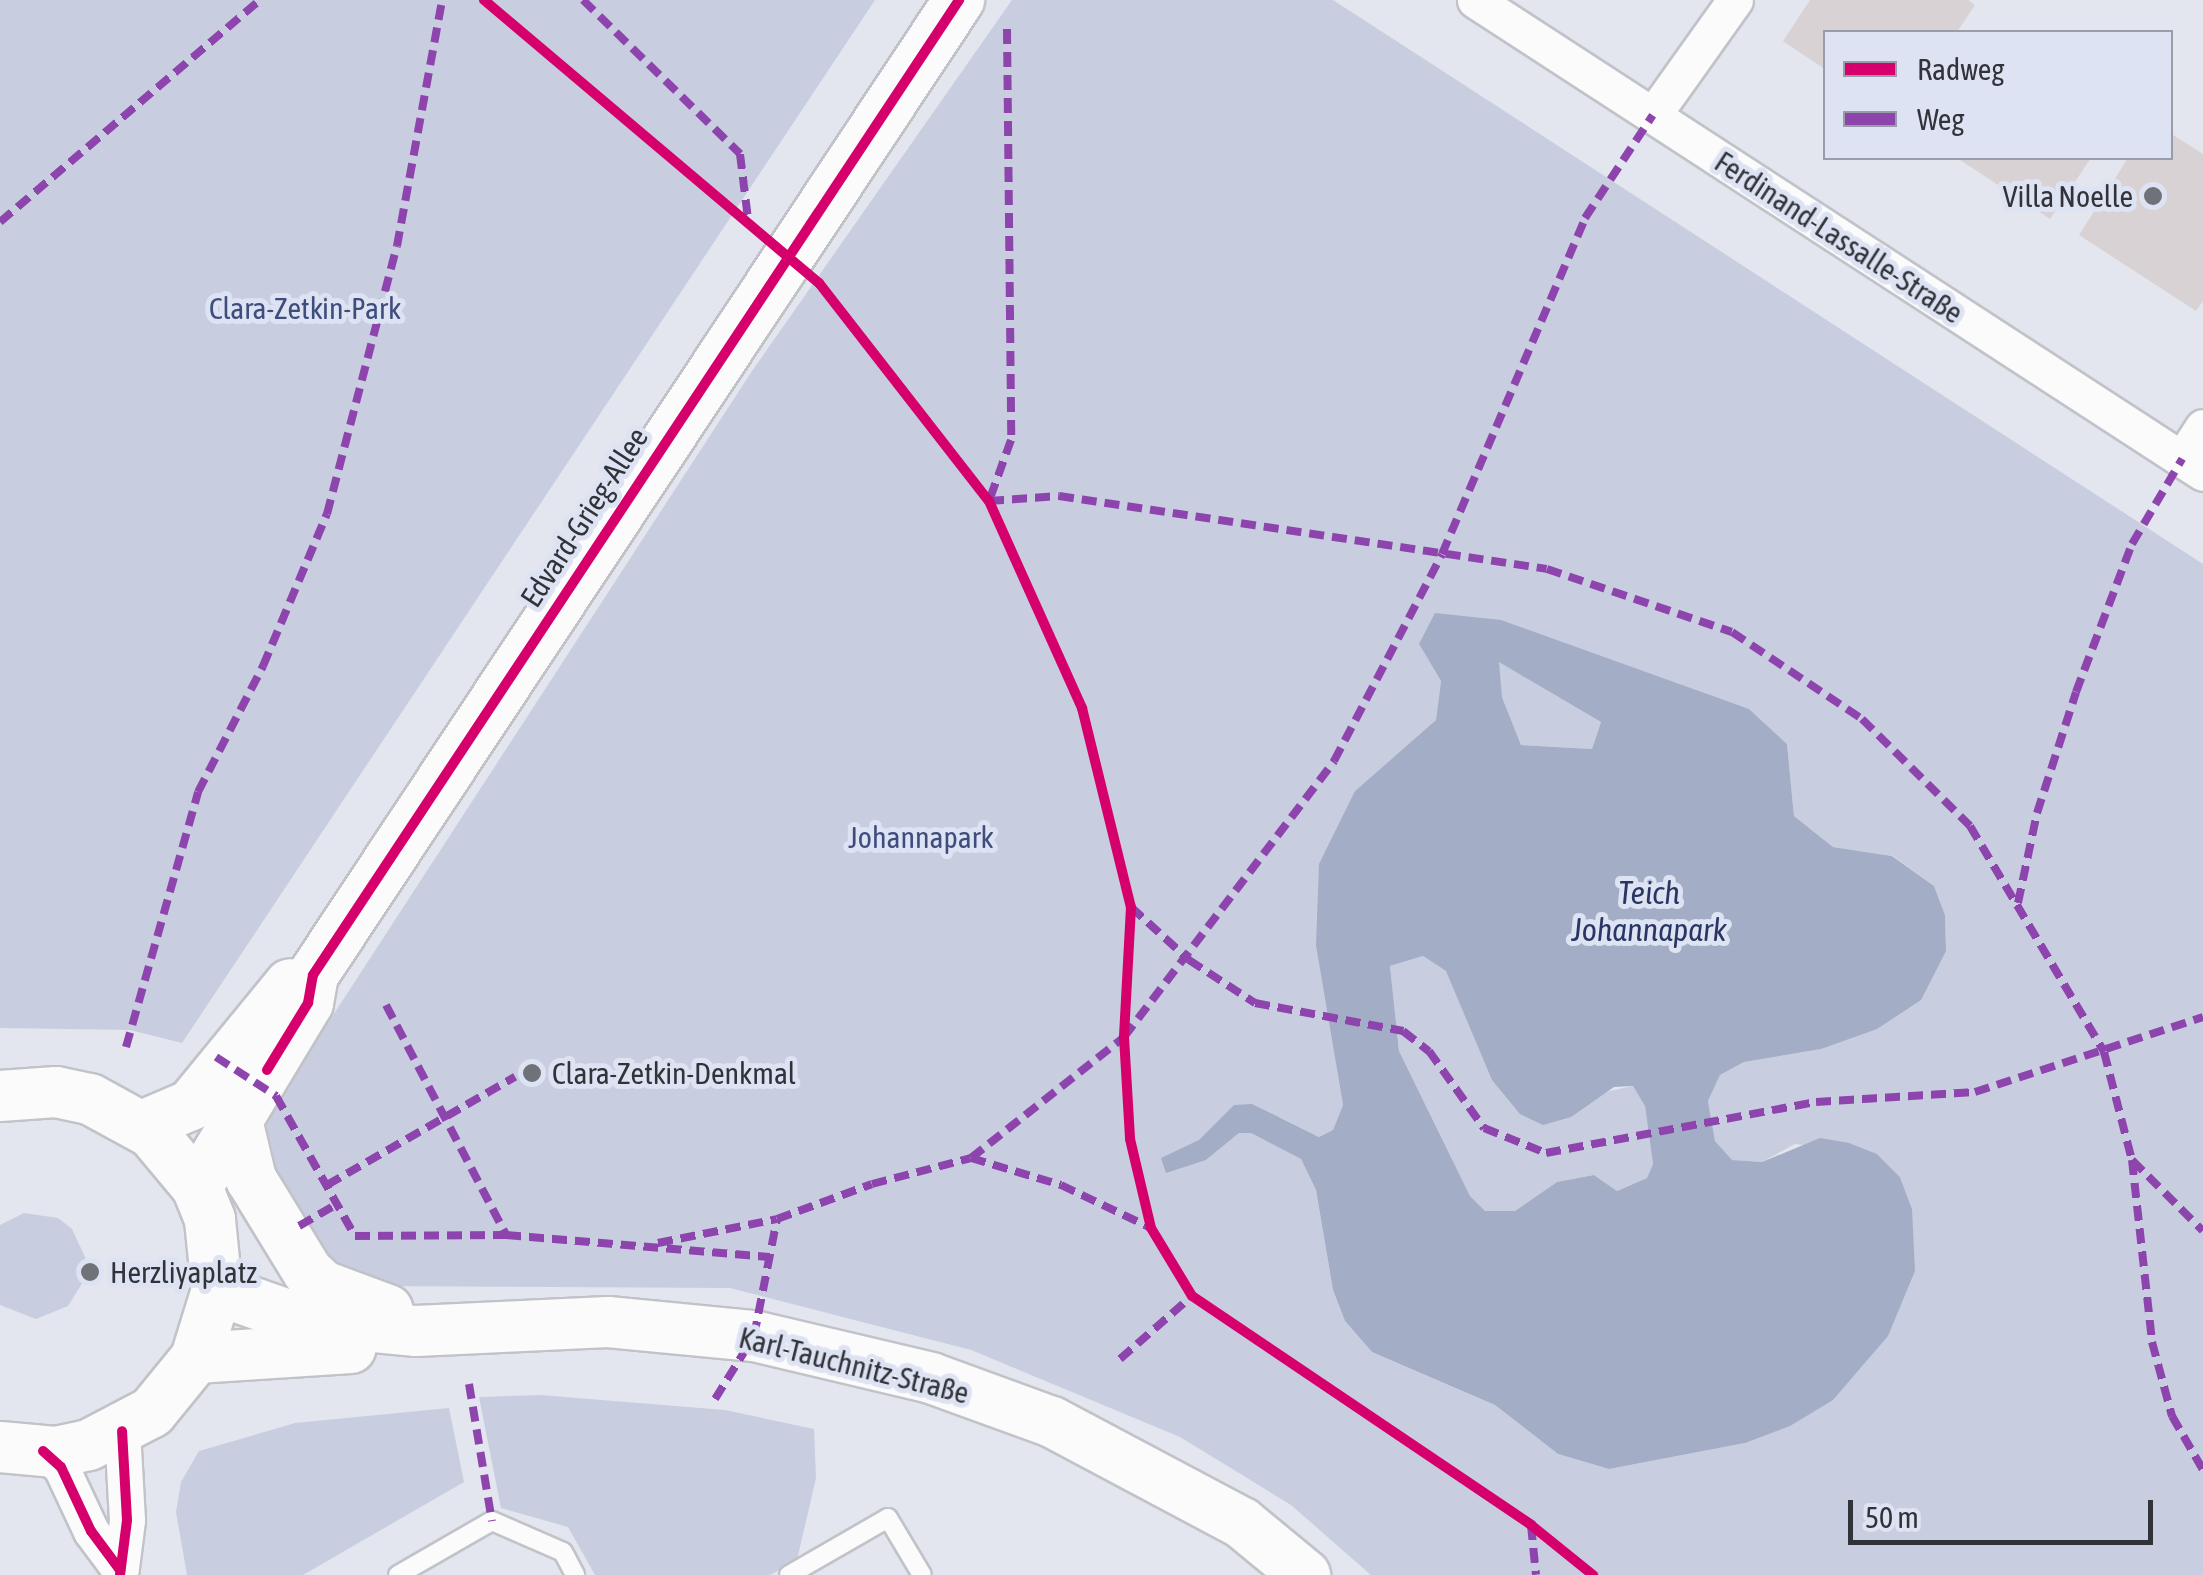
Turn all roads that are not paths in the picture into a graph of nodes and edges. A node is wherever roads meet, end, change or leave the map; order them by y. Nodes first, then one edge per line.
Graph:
1 (959, 0) edge
2 (1475, 0) edge
3 (1735, 0) edge
4 (1652, 116) junction
5 (2203, 427) edge
6 (2192, 466) edge
7 (312, 975) junction
8 (0, 1096) edge
9 (237, 1120) junction
10 (142, 1126) junction
11 (196, 1187) junction
12 (217, 1290) junction
13 (416, 1331) junction
14 (196, 1358) junction
15 (122, 1432) junction
16 (22, 1450) edge
17 (120, 1572) edge
18 (398, 1575) edge
19 (575, 1575) edge
20 (789, 1575) edge
21 (922, 1575) edge
22 (1305, 1575) edge

1 - 7 main road, Edvard-Grieg-Allee
2 - 4 street, Ferdinand-Lassalle-Straße
3 - 4 street
4 - 6 street, Ferdinand-Lassalle-Straße
5 - 6 street
7 - 9 main road, Edvard-Grieg-Allee
7 - 10 main road, Edvard-Grieg-Allee
8 - 10 main road
9 - 11 main road, Edvard-Grieg-Allee
9 - 13 main road
10 - 11 main road
11 - 12 main road
12 - 13 main road, Karl-Tauchnitz-Straße
12 - 14 main road
13 - 14 main road, Karl-Tauchnitz-Straße
13 - 22 main road, Karl-Tauchnitz-Straße
14 - 15 main road
15 - 16 main road
15 - 17 street
16 - 17 street
18 - 19 lane
20 - 21 lane

